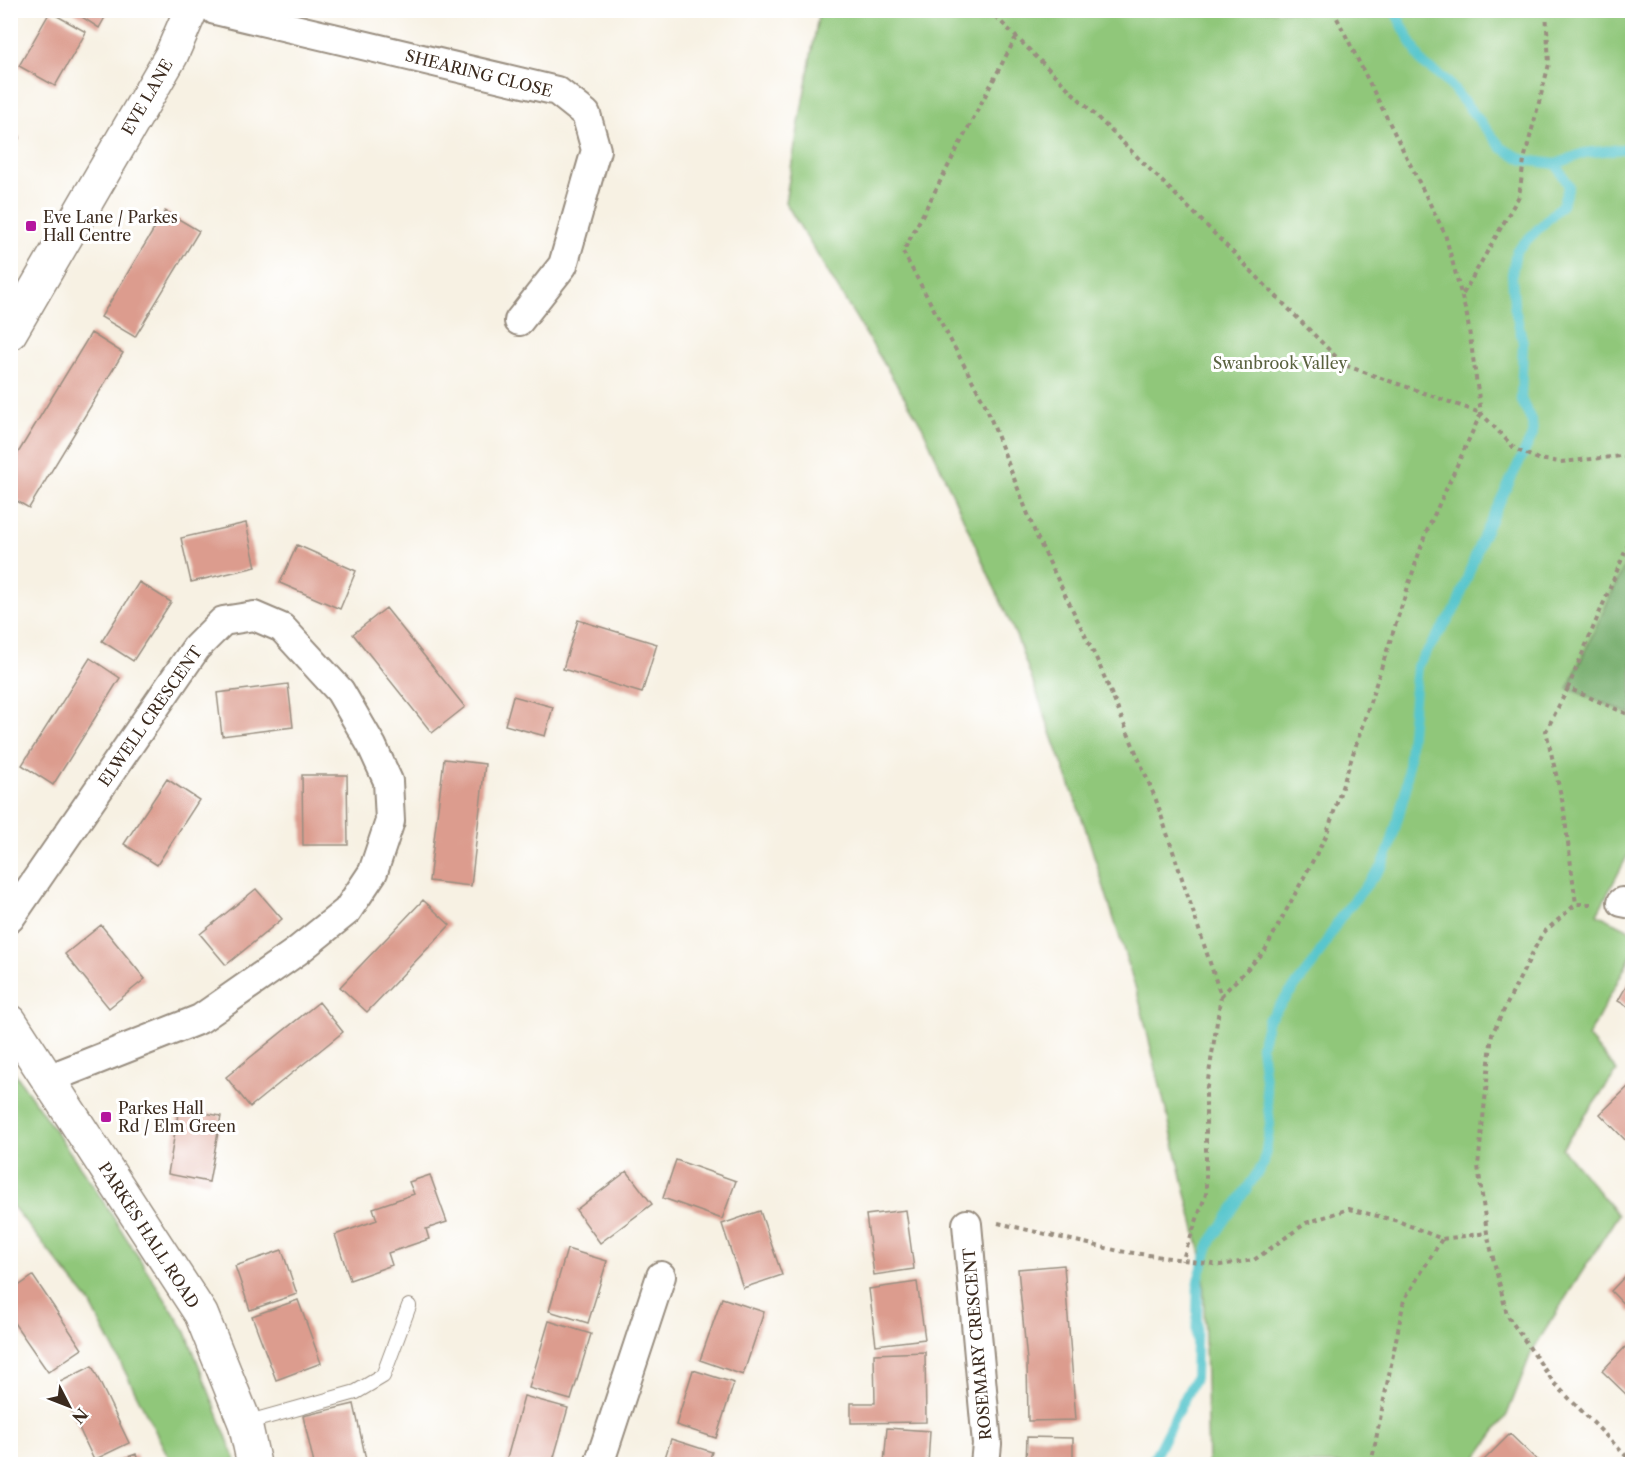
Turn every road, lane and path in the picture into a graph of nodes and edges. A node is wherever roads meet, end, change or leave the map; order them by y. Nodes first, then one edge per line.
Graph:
1 (191, 10) edge
2 (215, 10) edge
3 (989, 10) edge
4 (1333, 10) edge
5 (1546, 10) edge
6 (1016, 37) junction
7 (1462, 296) junction
8 (519, 321) dead end
9 (10, 333) edge
10 (1480, 413) junction
11 (1632, 459) edge
12 (1632, 535) edge
13 (1568, 688) junction
14 (1632, 716) edge
15 (1627, 903) edge
16 (1576, 904) junction
17 (10, 918) edge
18 (1221, 996) junction
19 (10, 1021) edge
20 (48, 1079) junction
21 (967, 1224) joint
22 (1487, 1233) junction
23 (1443, 1239) junction
24 (1182, 1260) junction
25 (662, 1276) dead end
26 (410, 1306) dead end
27 (245, 1423) junction
28 (1632, 1462) edge
29 (254, 1464) edge
30 (599, 1464) edge
31 (985, 1464) edge
32 (1371, 1464) edge

1 - 9 street, EVE LANE
2 - 8 street, SHEARING CLOSE
3 - 6 path
4 - 7 path
5 - 7 path
6 - 10 path
6 - 18 path
7 - 10 path
10 - 11 path
10 - 18 path
12 - 13 path
13 - 14 path
13 - 16 path
15 - 16 path
16 - 22 path
17 - 20 street, ELWELL CRESCENT
18 - 24 path
19 - 20 street, PARKES HALL ROAD
20 - 27 street, PARKES HALL ROAD
21 - 24 path
21 - 31 street, ROSEMARY CRESCENT
22 - 23 path
22 - 28 path
23 - 24 path
23 - 32 path
25 - 30 street
26 - 27 lane
27 - 29 street, PARKES HALL ROAD

